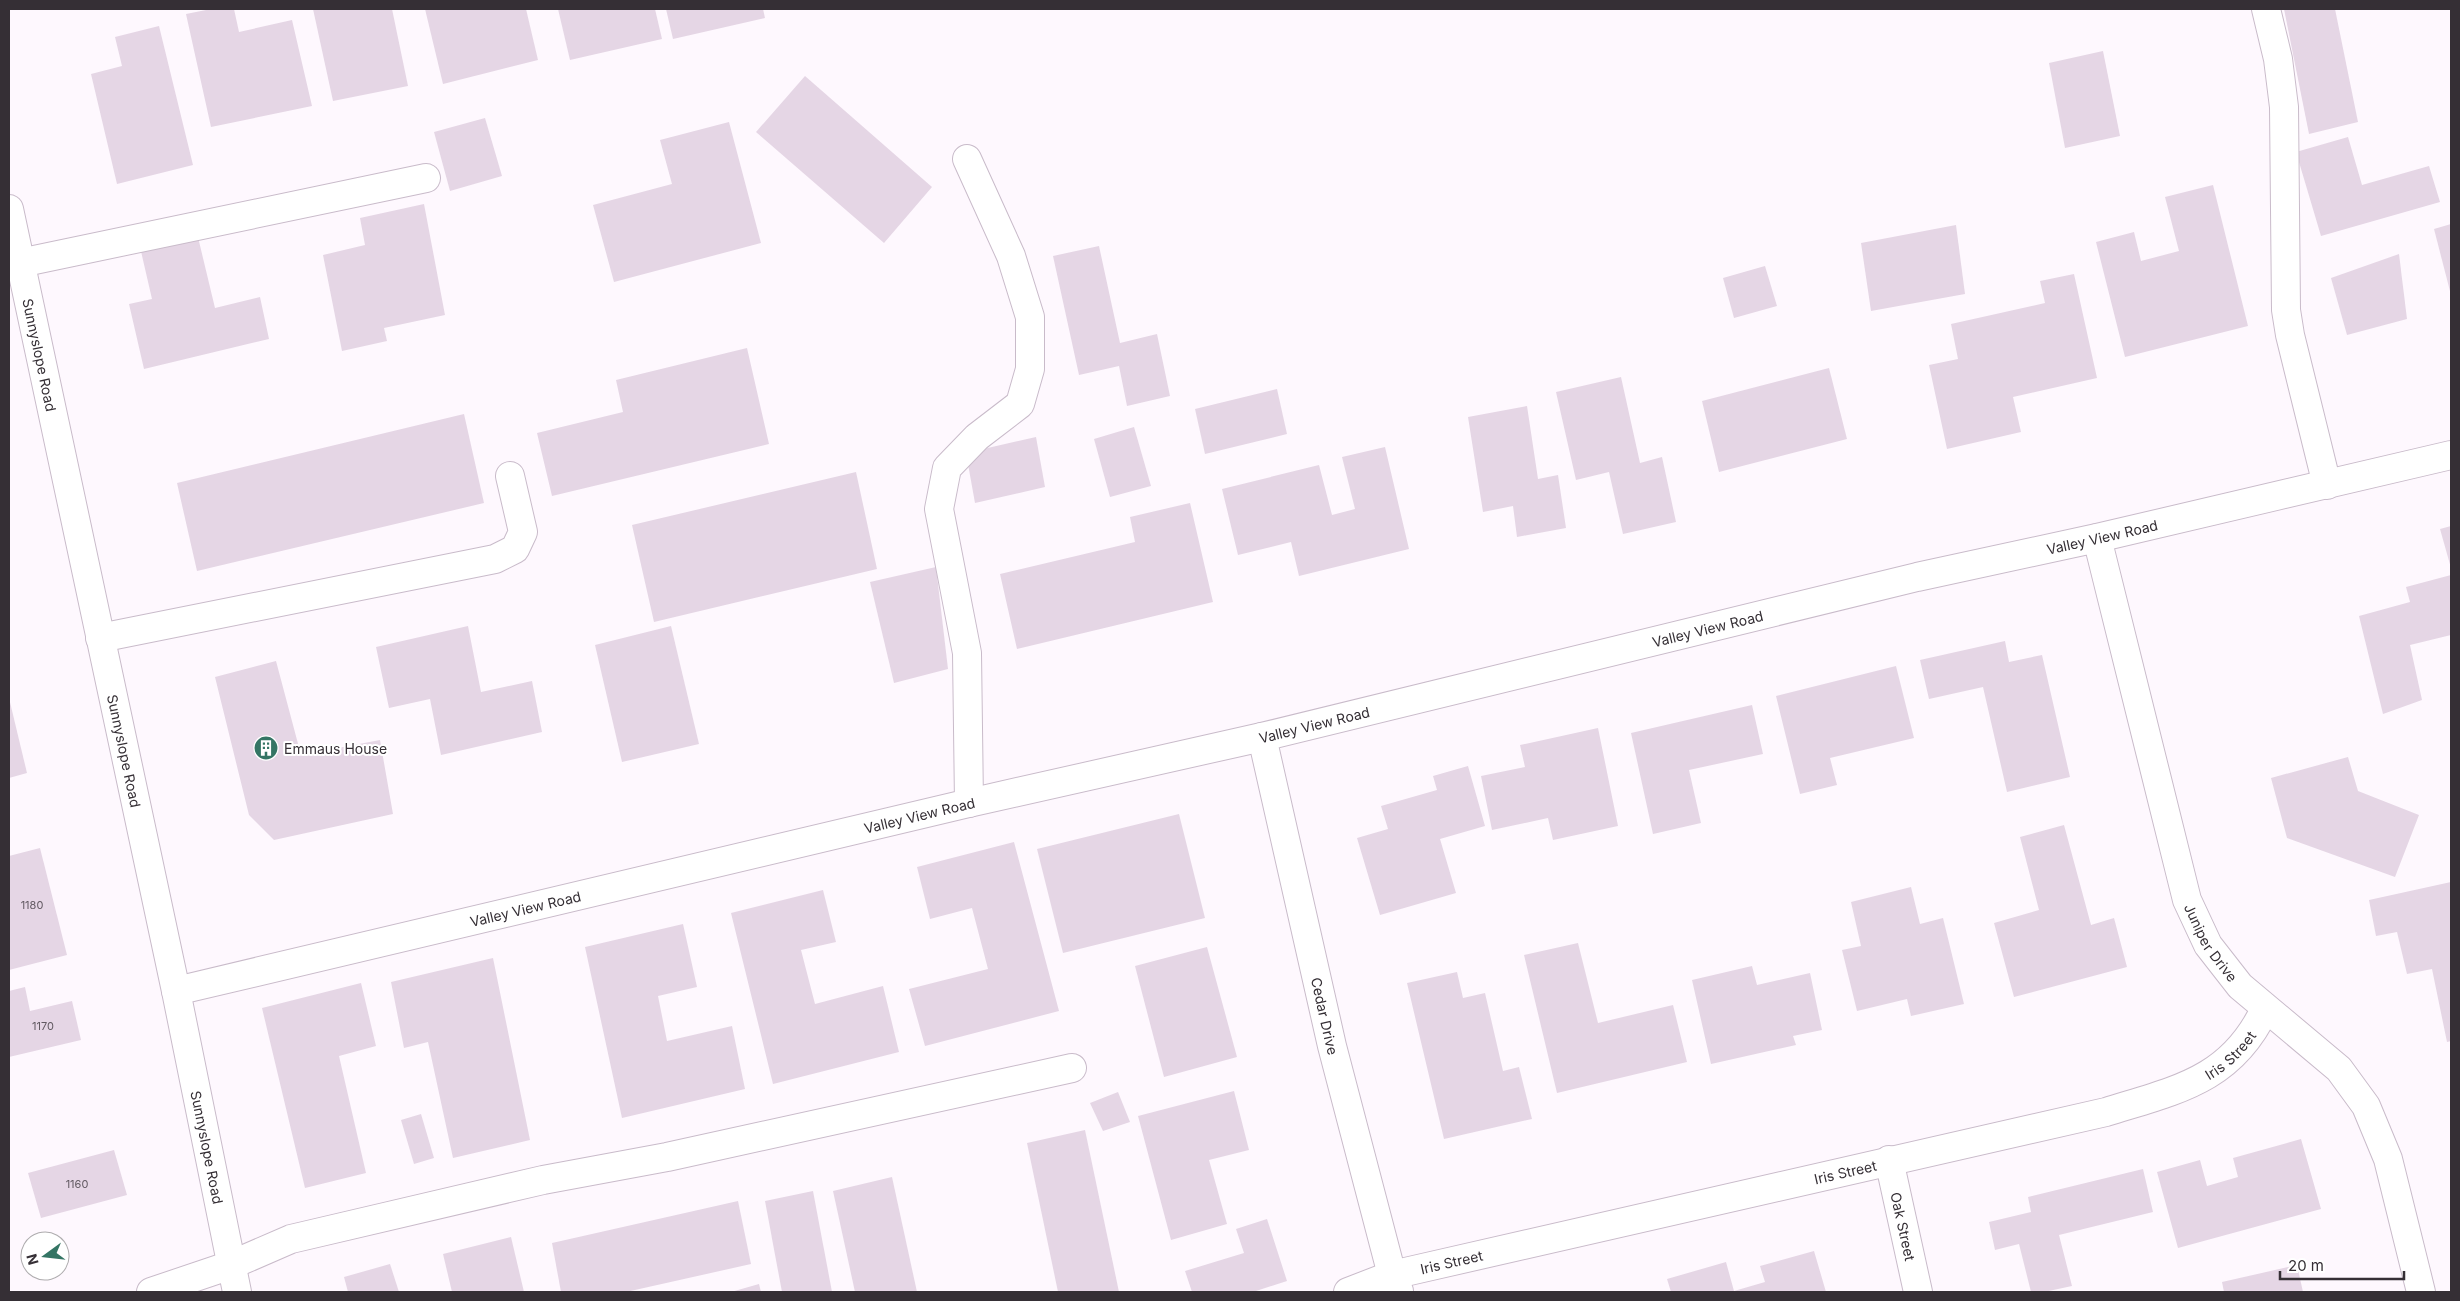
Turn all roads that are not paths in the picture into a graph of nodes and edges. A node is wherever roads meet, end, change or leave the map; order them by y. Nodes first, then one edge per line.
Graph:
1 (2266, 9) edge
2 (967, 159) dead end
3 (426, 178) dead end
4 (9, 209) edge
5 (20, 263) junction
6 (2451, 455) edge
7 (510, 476) dead end
8 (2327, 485) junction
9 (2097, 538) junction
10 (100, 638) junction
11 (1262, 737) junction
12 (969, 803) junction
13 (176, 991) junction
14 (2265, 1009) junction
15 (1072, 1068) dead end
16 (1889, 1160) junction
17 (231, 1264) junction
18 (1396, 1284) edge
19 (151, 1292) edge
20 (237, 1292) edge
21 (1348, 1292) edge
22 (1918, 1292) edge
23 (2421, 1292) edge

1 - 8 street
2 - 12 street
3 - 5 street
4 - 5 street, Sunnyslope Road
5 - 10 street, Sunnyslope Road
6 - 8 street, Valley View Road
7 - 10 street
8 - 9 street, Valley View Road
9 - 11 street, Valley View Road
9 - 14 street, Juniper Drive
10 - 13 street, Sunnyslope Road
11 - 12 street, Valley View Road
11 - 18 street, Cedar Drive
12 - 13 street, Valley View Road
13 - 17 street, Sunnyslope Road
14 - 16 street, Iris Street
14 - 23 street, Juniper Drive
15 - 17 street
16 - 18 street, Iris Street
16 - 22 street, Oak Street
17 - 19 street
17 - 20 street, Sunnyslope Road
18 - 21 street, Iris Street

